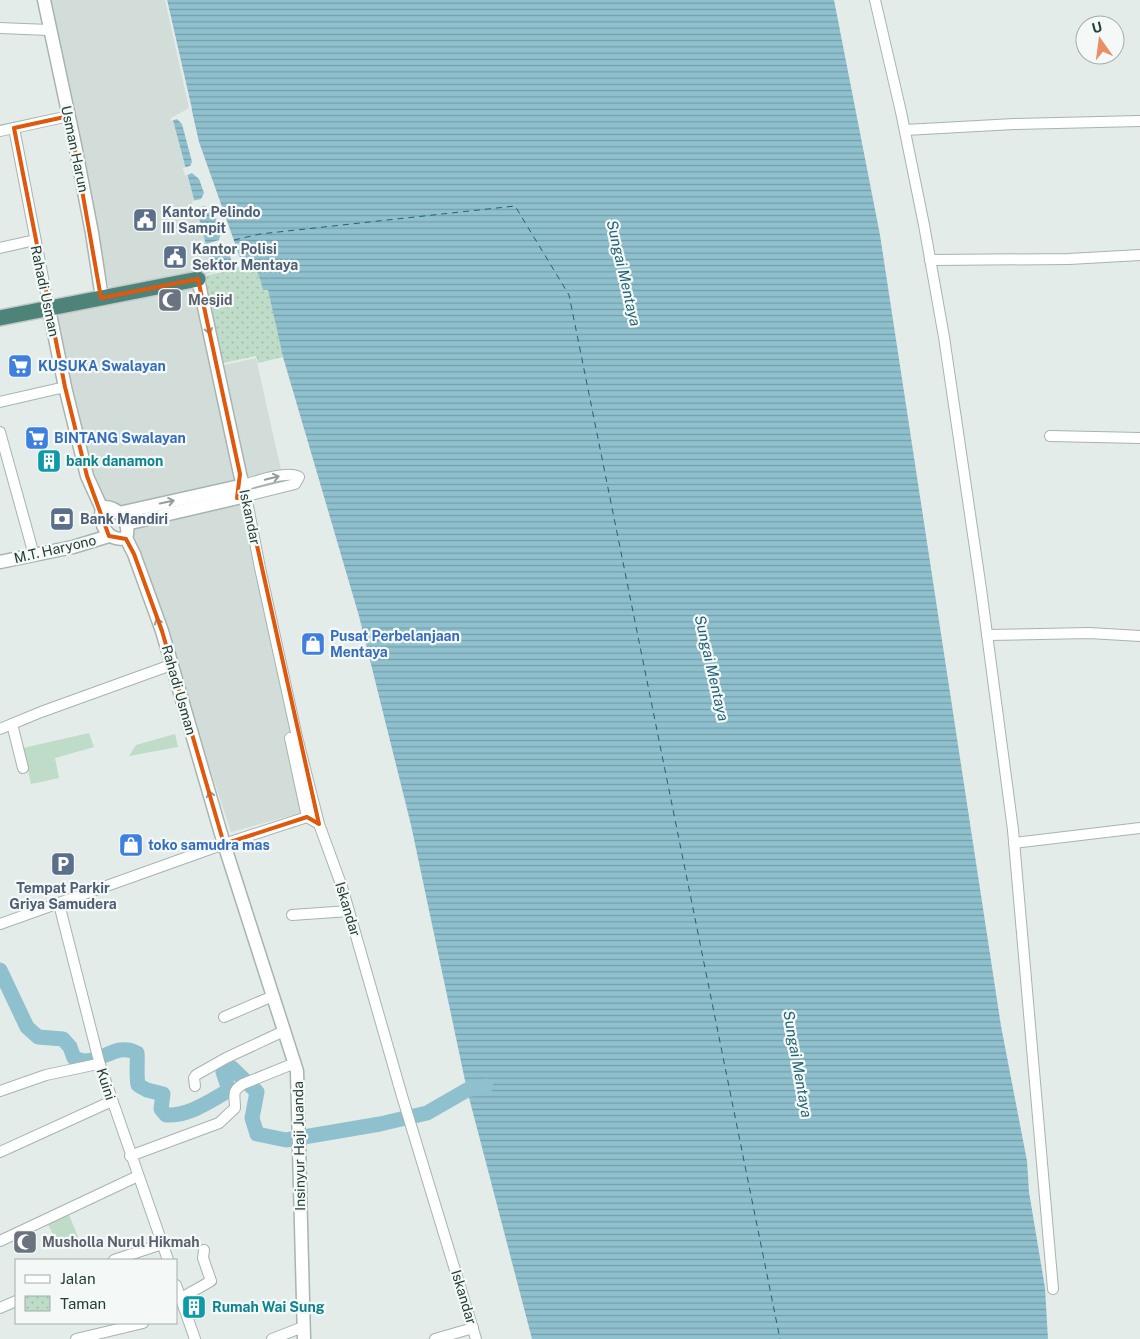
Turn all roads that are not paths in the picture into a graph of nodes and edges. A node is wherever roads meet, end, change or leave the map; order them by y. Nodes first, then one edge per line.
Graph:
1 (44, 0) edge
2 (875, 0) edge
3 (0, 28) edge
4 (49, 30) junction
5 (69, 116) junction
6 (1140, 121) edge
7 (14, 128) junction
8 (905, 130) junction
9 (0, 131) edge
10 (35, 240) junction
11 (0, 248) edge
12 (1140, 255) edge
13 (930, 260) junction
14 (198, 279) joint
15 (102, 298) junction
16 (48, 309) junction
17 (0, 318) edge
18 (65, 388) junction
19 (0, 402) edge
20 (0, 432) edge
21 (1050, 436) dead end
22 (1140, 438) edge
23 (242, 488) junction
24 (102, 508) junction
25 (119, 513) junction
26 (126, 524) junction
27 (110, 536) junction
28 (126, 538) junction
29 (34, 555) junction
30 (0, 562) edge
31 (987, 635) junction
32 (1140, 636) edge
33 (172, 665) junction
34 (12, 724) junction
35 (0, 729) edge
36 (22, 768) dead end
37 (308, 818) junction
38 (319, 824) junction
39 (1140, 828) edge
40 (1014, 843) junction
41 (224, 844) junction
42 (59, 904) junction
43 (349, 911) junction
44 (292, 915) dead end
45 (0, 924) edge
46 (273, 996) junction
47 (224, 1017) dead end
48 (284, 1031) junction
49 (99, 1060) junction
50 (295, 1063) junction
51 (195, 1086) dead end
52 (0, 1091) edge
53 (112, 1101) junction
54 (0, 1152) edge
55 (130, 1156) junction
56 (138, 1176) junction
57 (0, 1241) edge
58 (162, 1244) junction
59 (204, 1250) dead end
60 (117, 1259) edge
61 (168, 1259) edge
62 (1053, 1289) dead end
63 (178, 1290) edge
64 (181, 1298) junction
65 (15, 1301) edge
66 (0, 1308) edge
67 (181, 1313) edge
68 (138, 1324) edge
69 (473, 1328) junction
70 (303, 1333) edge
71 (76, 1339) edge
72 (195, 1339) edge
73 (272, 1339) edge
74 (435, 1339) edge
75 (476, 1339) edge

1 - 4 street, Usman Harun
2 - 8 street
3 - 4 street
4 - 5 street, Usman Harun
5 - 7 street
5 - 15 street, Usman Harun
6 - 8 street
7 - 9 street
7 - 10 street, Rahadi Usman
8 - 13 street
10 - 11 street
10 - 16 street, Rahadi Usman
12 - 13 street
13 - 31 street
14 - 15 highway
14 -> 23 street, Iskandar
15 - 16 highway
16 - 17 highway
16 - 18 street, Rahadi Usman
18 - 19 street
18 - 24 street, Rahadi Usman
20 - 29 street
21 - 22 street
25 -> 23 street
23 - 26 street
23 - 37 street, Iskandar
23 -> 38 street, Iskandar
24 - 25 street
24 - 27 street, Rahadi Usman
25 - 26 street
26 - 28 street
27 - 28 street
27 - 29 street, M.T. Haryono
33 -> 28 street, Rahadi Usman
29 - 30 street, M.T. Haryono
31 - 32 street
31 - 40 street
33 - 34 street
41 -> 33 street, Rahadi Usman
34 - 35 street
34 - 36 street
37 - 38 street
37 - 41 street
38 - 43 street, Iskandar
39 - 40 street
40 - 62 street
41 - 42 street
41 - 46 street, Insinyur Haji Juanda
42 - 45 street
42 - 49 street, Kuini
43 - 44 street
43 - 69 street, Iskandar
46 - 47 street
46 - 48 street, Insinyur Haji Juanda
48 - 50 street, Insinyur Haji Juanda
48 - 51 street
49 - 52 street
49 - 53 street, Kuini
50 - 55 street
50 - 70 street, Insinyur Haji Juanda
53 - 54 street
53 - 55 street, Kuini
55 - 56 street, Kuini
56 - 57 street
56 - 58 street, Kuini
58 - 60 street
58 - 61 street, Kuini
59 - 64 street
63 - 64 street
64 - 67 street
65 - 66 street
67 - 72 street
68 - 71 street
69 - 74 street
69 - 75 street, Iskandar
70 - 73 street

